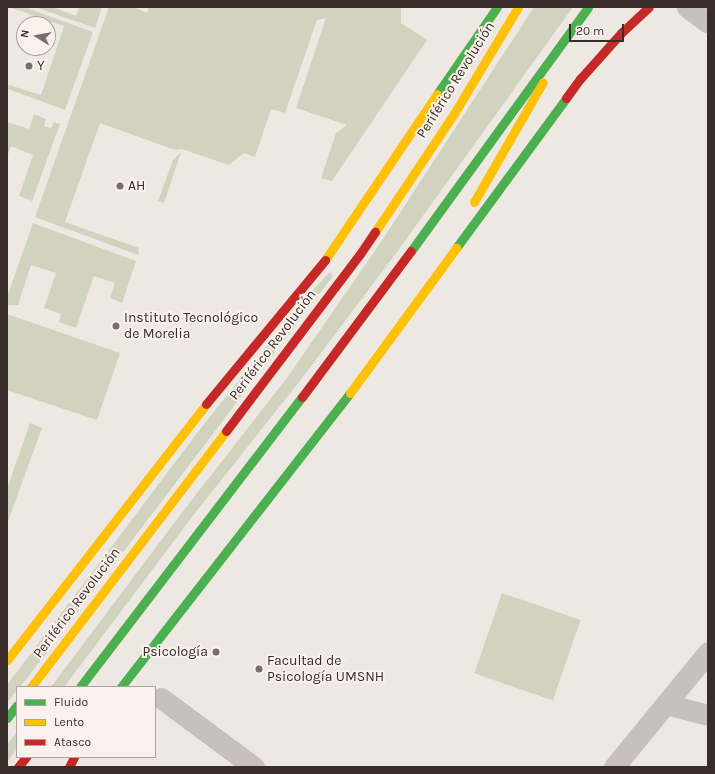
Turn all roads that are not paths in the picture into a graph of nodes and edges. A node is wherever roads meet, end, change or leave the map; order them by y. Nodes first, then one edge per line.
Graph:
1 (497, 7) edge
2 (518, 7) edge
3 (588, 7) edge
4 (649, 7) edge
5 (687, 7) edge
6 (579, 20) junction
7 (708, 24) edge
8 (471, 207) dead end
9 (460, 227) dead end
10 (425, 288) junction
11 (708, 652) edge
12 (7, 660) edge
13 (32, 686) edge
14 (81, 686) edge
15 (122, 686) edge
16 (161, 698) dead end
17 (666, 704) junction
18 (16, 706) edge
19 (708, 715) edge
20 (7, 718) edge
21 (25, 758) edge
22 (72, 758) edge
23 (18, 767) edge
24 (65, 767) edge
25 (254, 767) edge
26 (614, 767) edge

1 - 12 main road
2 - 13 main road, Periférico Revolución
3 - 6 main road
4 - 10 main road
5 - 7 street
6 - 8 main road
6 - 14 main road
9 - 10 main road
10 - 15 main road
11 - 17 street
16 - 25 street
17 - 19 street
17 - 26 street
18 - 20 main road
21 - 23 main road
22 - 24 main road

